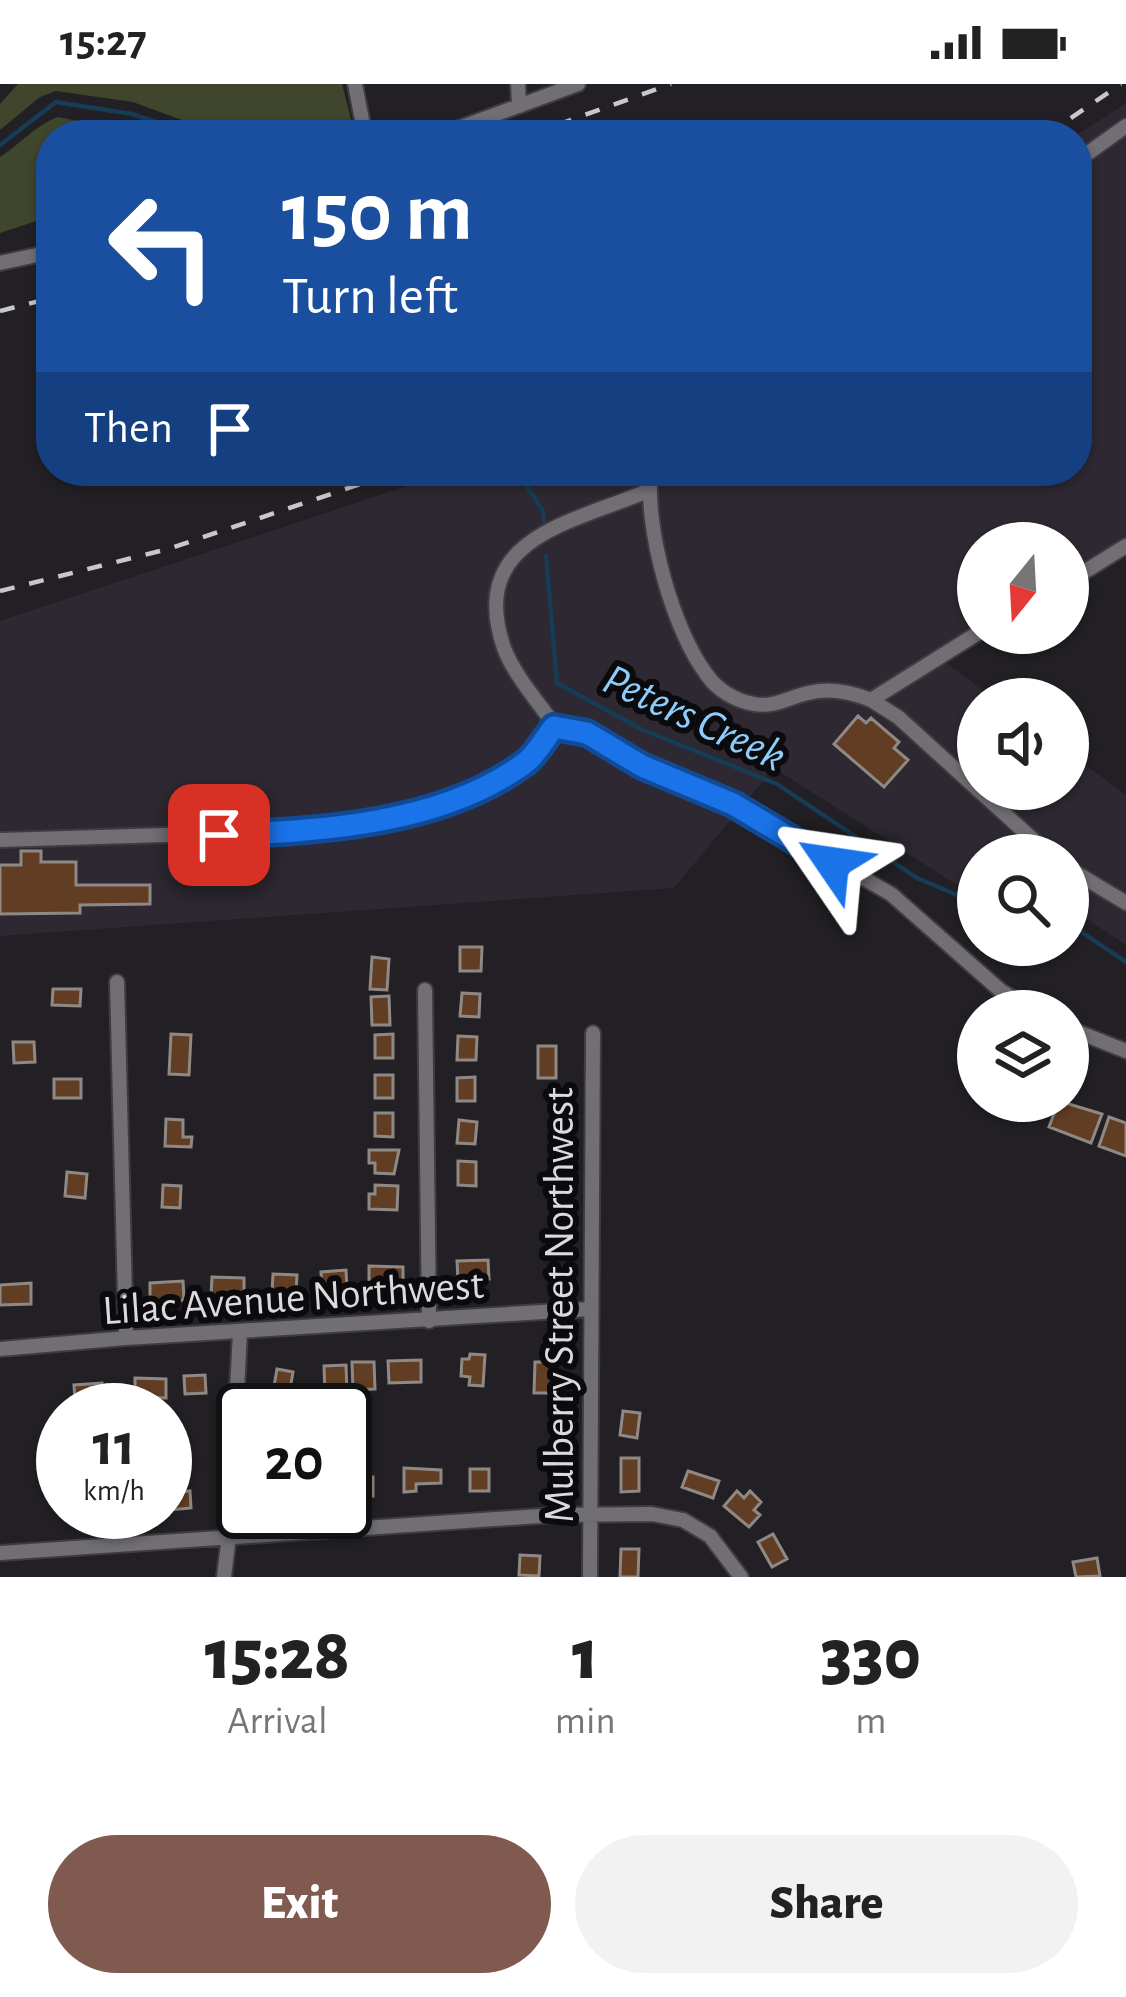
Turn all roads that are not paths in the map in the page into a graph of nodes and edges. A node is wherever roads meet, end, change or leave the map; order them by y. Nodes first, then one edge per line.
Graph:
1 (355, 84) edge
2 (518, 84) edge
3 (578, 84) edge
4 (519, 106) junction
5 (362, 120) edge
6 (481, 120) edge
7 (1126, 126) edge
8 (1092, 150) edge
9 (36, 255) edge
10 (0, 263) edge
11 (650, 486) edge
12 (650, 490) junction
13 (1126, 546) edge
14 (1089, 569) edge
15 (957, 646) edge
16 (872, 700) junction
17 (554, 727) junction
18 (1027, 834) edge
19 (0, 840) edge
20 (1089, 881) edge
21 (1126, 903) edge
22 (117, 982) dead end
23 (424, 990) dead end
24 (1000, 990) edge
25 (593, 1033) dead end
26 (1089, 1036) edge
27 (1126, 1051) edge
28 (590, 1309) junction
29 (429, 1321) junction
30 (240, 1332) junction
31 (126, 1338) junction
32 (0, 1349) edge
33 (237, 1383) edge
34 (590, 1514) junction
35 (372, 1529) edge
36 (227, 1539) joint
37 (0, 1553) edge
38 (224, 1577) edge
39 (590, 1577) edge
40 (741, 1577) edge

1 - 5 street
2 - 4 street
3 - 4 street
4 - 6 street
7 - 8 street
9 - 10 street
11 - 12 street
12 - 16 street
12 - 17 street
13 - 14 street
15 - 16 street
16 - 18 street
17 - 19 street
17 - 24 street
20 - 21 street
22 - 31 street
23 - 29 street
25 - 28 street, Mulberry Street Northwest
26 - 27 street
28 - 29 street, Lilac Avenue Northwest
28 - 34 street, Mulberry Street Northwest
29 - 30 street, Lilac Avenue Northwest
30 - 31 street, Lilac Avenue Northwest
30 - 33 street
31 - 32 street, Lilac Avenue Northwest
34 - 35 street
34 - 39 street, Mulberry Street Northwest
34 - 40 street
36 - 37 street
36 - 38 street

